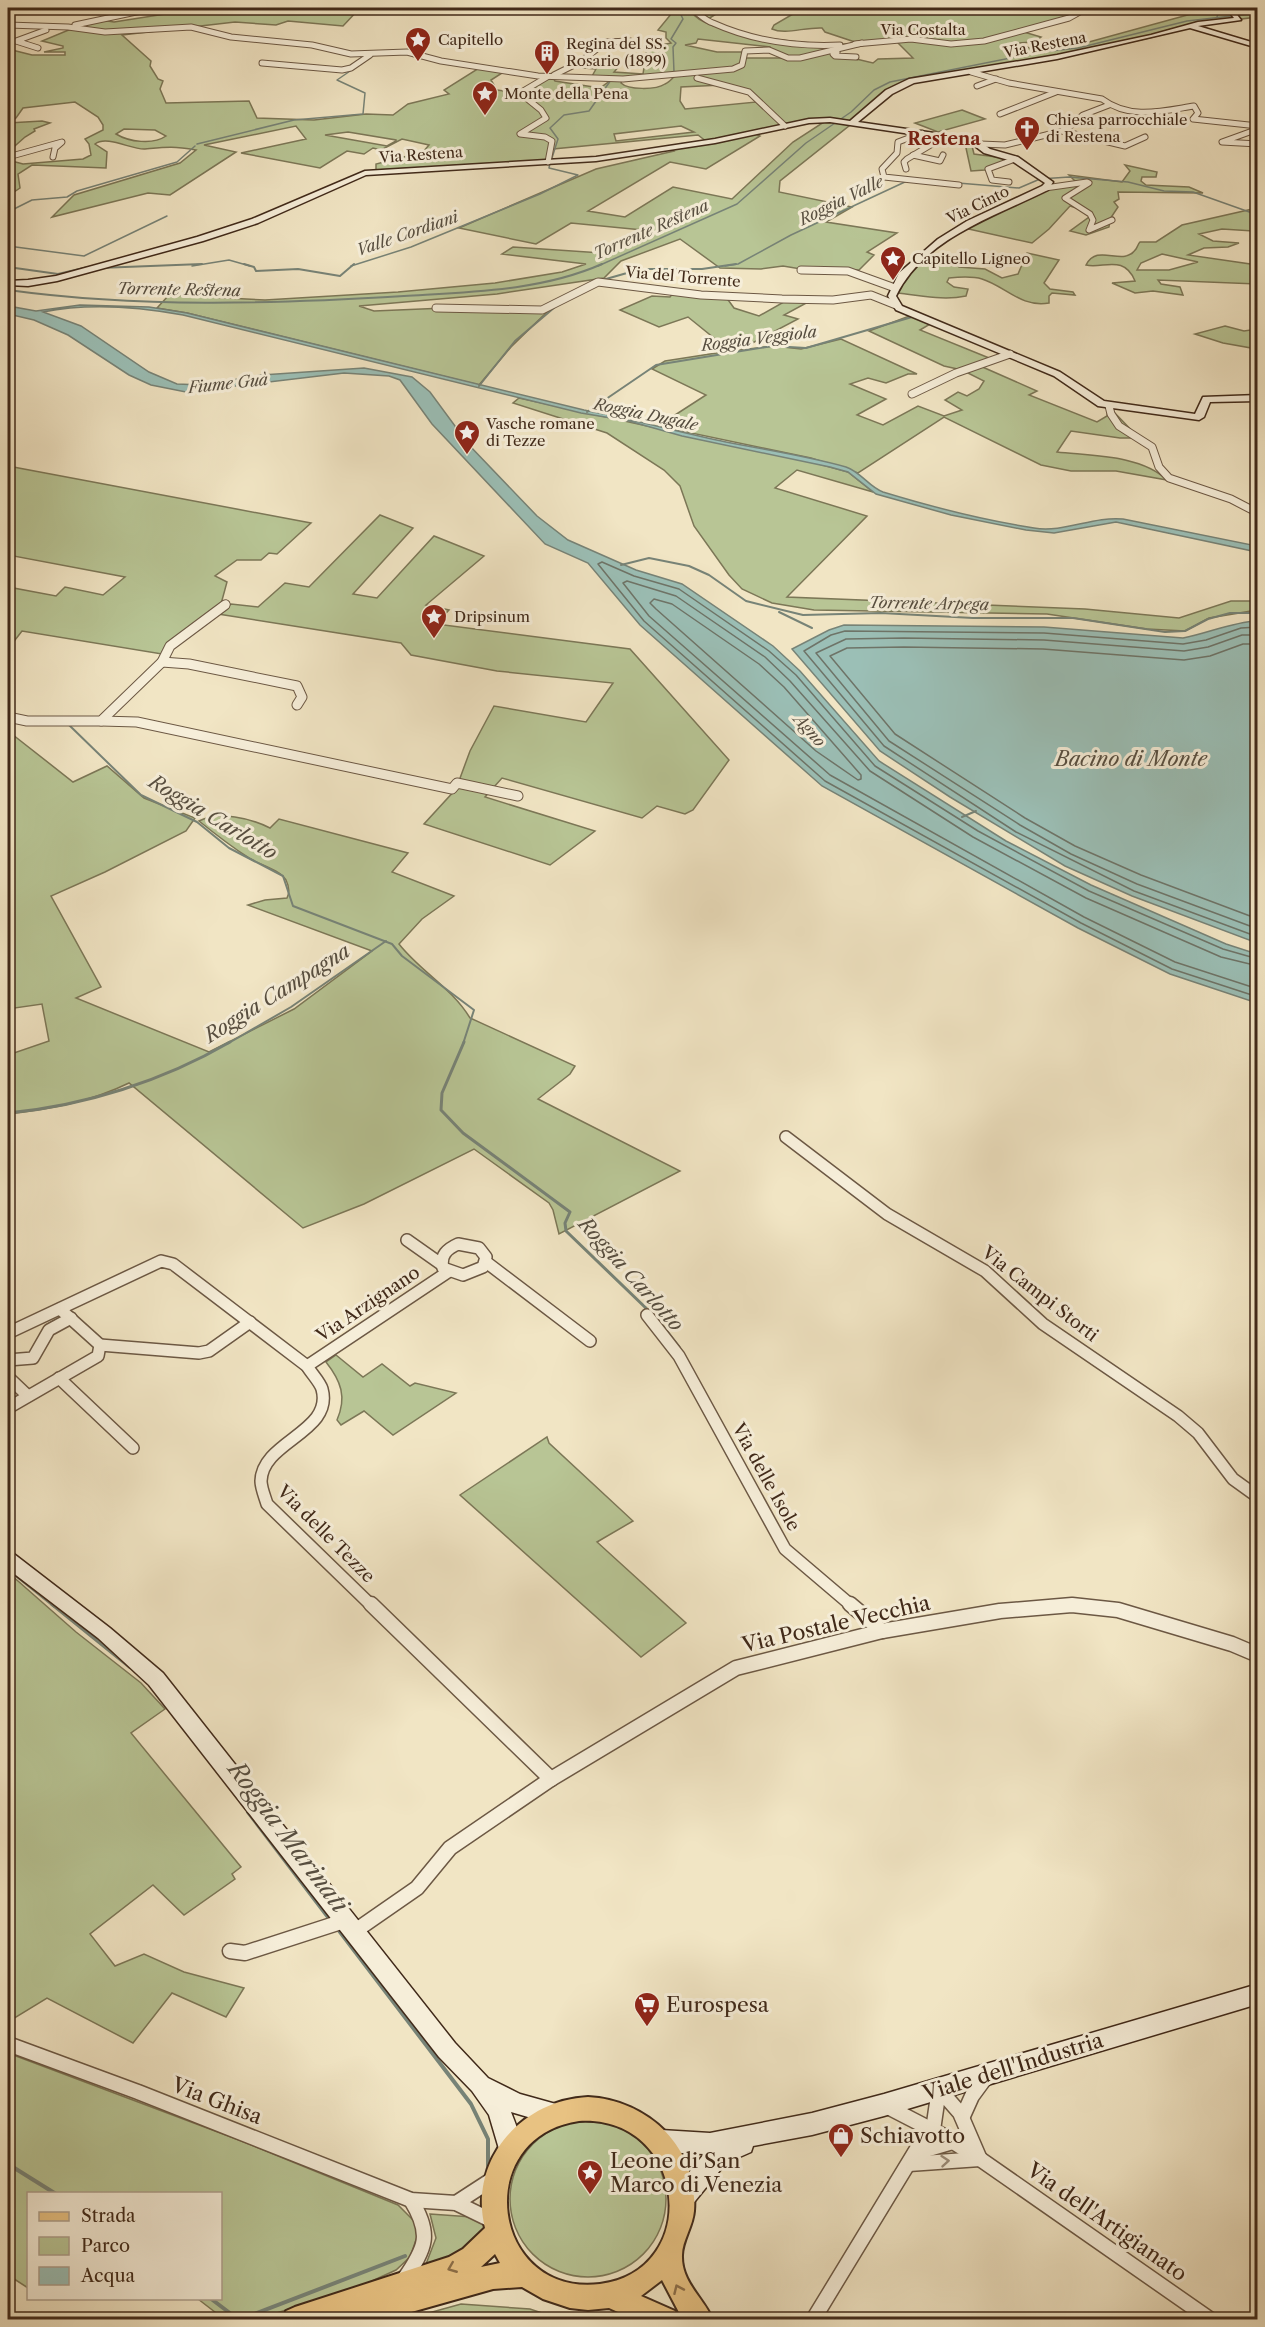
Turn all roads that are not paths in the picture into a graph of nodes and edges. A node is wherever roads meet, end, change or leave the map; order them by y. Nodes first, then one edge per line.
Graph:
1 (155, 8) edge
2 (690, 8) edge
3 (1087, 8) edge
4 (1229, 8) edge
5 (8, 25) edge
6 (1190, 26) junction
7 (52, 27) junction
8 (60, 27) junction
9 (630, 41) dead end
10 (862, 43) junction
11 (1257, 46) edge
12 (848, 47) junction
13 (38, 48) dead end
14 (370, 55) junction
15 (856, 57) dead end
16 (262, 63) dead end
17 (971, 72) junction
18 (673, 73) junction
19 (550, 76) junction
20 (996, 79) junction
21 (977, 86) dead end
22 (1058, 91) junction
23 (1108, 105) junction
24 (1000, 114) dead end
25 (850, 122) junction
26 (785, 126) junction
27 (879, 127) joint
28 (1257, 128) edge
29 (1062, 131) junction
30 (922, 133) junction
31 (944, 137) junction
32 (1145, 137) dead end
33 (980, 144) junction
34 (1257, 144) edge
35 (943, 155) dead end
36 (913, 156) junction
37 (8, 157) edge
38 (53, 157) dead end
39 (1016, 159) junction
40 (548, 162) junction
41 (906, 169) dead end
42 (1009, 182) dead end
43 (959, 185) dead end
44 (1045, 188) junction
45 (1112, 220) dead end
46 (801, 270) dead end
47 (856, 273) junction
48 (827, 278) dead end
49 (8, 283) edge
50 (894, 288) junction
51 (896, 304) junction
52 (436, 308) dead end
53 (1010, 354) junction
54 (912, 394) dead end
55 (1257, 398) edge
56 (1109, 406) junction
57 (1257, 513) edge
58 (226, 604) dead end
59 (162, 662) junction
60 (297, 705) dead end
61 (8, 717) edge
62 (101, 721) junction
63 (518, 796) dead end
64 (786, 1137) dead end
65 (407, 1240) dead end
66 (486, 1262) junction
67 (445, 1268) junction
68 (60, 1309) junction
69 (647, 1315) dead end
70 (71, 1318) junction
71 (250, 1322) junction
72 (8, 1333) edge
73 (590, 1341) dead end
74 (100, 1346) junction
75 (8, 1360) edge
76 (307, 1366) junction
77 (8, 1377) edge
78 (59, 1378) junction
79 (28, 1396) junction
80 (8, 1408) edge
81 (133, 1448) dead end
82 (1257, 1497) edge
83 (8, 1559) edge
84 (882, 1631) junction
85 (1257, 1654) edge
86 (551, 1779) junction
87 (351, 1925) junction
88 (230, 1950) dead end
89 (1257, 1994) edge
90 (8, 2044) edge
91 (989, 2072) junction
92 (482, 2086) junction
93 (939, 2089) junction
94 (884, 2105) junction
95 (555, 2114) junction
96 (963, 2116) junction
97 (933, 2130) junction
98 (768, 2134) junction
99 (970, 2136) junction
100 (661, 2141) junction
101 (953, 2142) junction
102 (510, 2151) junction
103 (912, 2159) junction
104 (980, 2159) junction
105 (498, 2176) junction
106 (683, 2198) junction
107 (411, 2200) junction
108 (456, 2203) junction
109 (497, 2227) junction
110 (669, 2252) junction
111 (524, 2274) junction
112 (401, 2284) junction
113 (610, 2295) junction
114 (295, 2319) edge
115 (336, 2319) edge
116 (666, 2319) edge
117 (700, 2319) edge
118 (813, 2319) edge
119 (1211, 2319) edge

1 - 8 street
2 - 10 street, Via Costalta
3 - 10 street, Via Costalta
4 - 6 street, Via Restena
5 - 7 street
6 - 11 street
6 - 17 street, Via Restena
7 - 8 street
7 - 13 street
8 - 14 street
9 - 19 street
10 - 12 street
12 - 15 street
12 - 18 street
14 - 16 street
14 - 19 street
17 - 20 street
17 - 25 street, Via Restena
18 - 19 street
18 - 26 street
19 - 40 street
20 - 21 street
20 - 22 street
22 - 23 street
22 - 24 street
23 - 28 street
23 - 29 street
25 - 26 street, Via Restena
25 - 27 street, Via Restena
26 - 40 street, Via Restena
27 - 30 street, Via Cinto
28 - 34 street
29 - 32 street
29 - 33 street
30 - 31 street, Via Cinto
30 - 43 street
31 - 33 street, Via Cinto
31 - 36 street
33 - 39 street, Via Cinto
35 - 36 street
36 - 41 street
37 - 38 street
39 - 42 street
39 - 44 street, Via Cinto
40 - 49 street, Via Restena
44 - 45 street
44 - 50 street, Via Cinto
46 - 47 street
47 - 48 street
47 - 50 street
50 - 51 street
51 - 52 street, Via del Torrente
51 - 53 street
53 - 54 street
53 - 56 street
55 - 56 street
56 - 57 street
58 - 59 street
59 - 60 street
59 - 62 street
61 - 62 street
62 - 63 street
64 - 82 street, Via Campi Storti
65 - 67 street, Via Arzignano
66 - 67 street, Via Arzignano
66 - 67 street, Via Arzignano
66 - 73 street
67 - 76 street, Via Arzignano
68 - 70 street
68 - 71 street, Via delle Tezze
68 - 72 street, Via delle Tezze
69 - 84 street, Via delle Isole
70 - 74 street
70 - 75 street
71 - 74 street
71 - 76 street, Via delle Tezze
74 - 78 street
76 - 86 street, Via delle Tezze
77 - 79 street
78 - 79 street
78 - 81 street
79 - 80 street
83 - 87 street
84 - 85 street, Via Postale Vecchia
84 - 86 street, Via Postale Vecchia
86 - 87 street, Via Postale Vecchia
87 - 88 street, Via Postale Vecchia
87 - 92 street
89 - 91 street, Viale dell'Industria
90 - 107 street, Via Ghisa
91 - 93 street, Viale dell'Industria
91 - 96 street
92 - 95 street
92 - 102 street
93 - 94 street, Viale dell'Industria
93 - 96 street
93 - 97 street
94 - 97 street, Via dell'Artigianato
94 - 98 street, Viale dell'Industria
95 - 100 main road
95 - 102 main road
96 - 99 street
97 - 101 street, Via dell'Artigianato
97 - 103 street
98 - 100 street, Viale dell'Industria
98 - 106 street, Viale dell'Industria
99 - 101 street
99 - 104 street
100 - 106 main road
101 - 103 street
101 - 104 street, Via dell'Artigianato
102 - 105 main road
103 -> 104 street
103 - 118 street
104 - 119 street, Via dell'Artigianato
105 - 108 street
105 - 109 main road
106 - 110 main road
107 - 108 street, Via Ghisa
107 - 112 street
108 - 109 street, Via Ghisa
109 - 111 main road
109 -> 112 main road
110 - 113 main road
117 -> 110 main road
111 - 113 main road
111 - 115 main road
112 - 114 main road
113 - 116 main road

